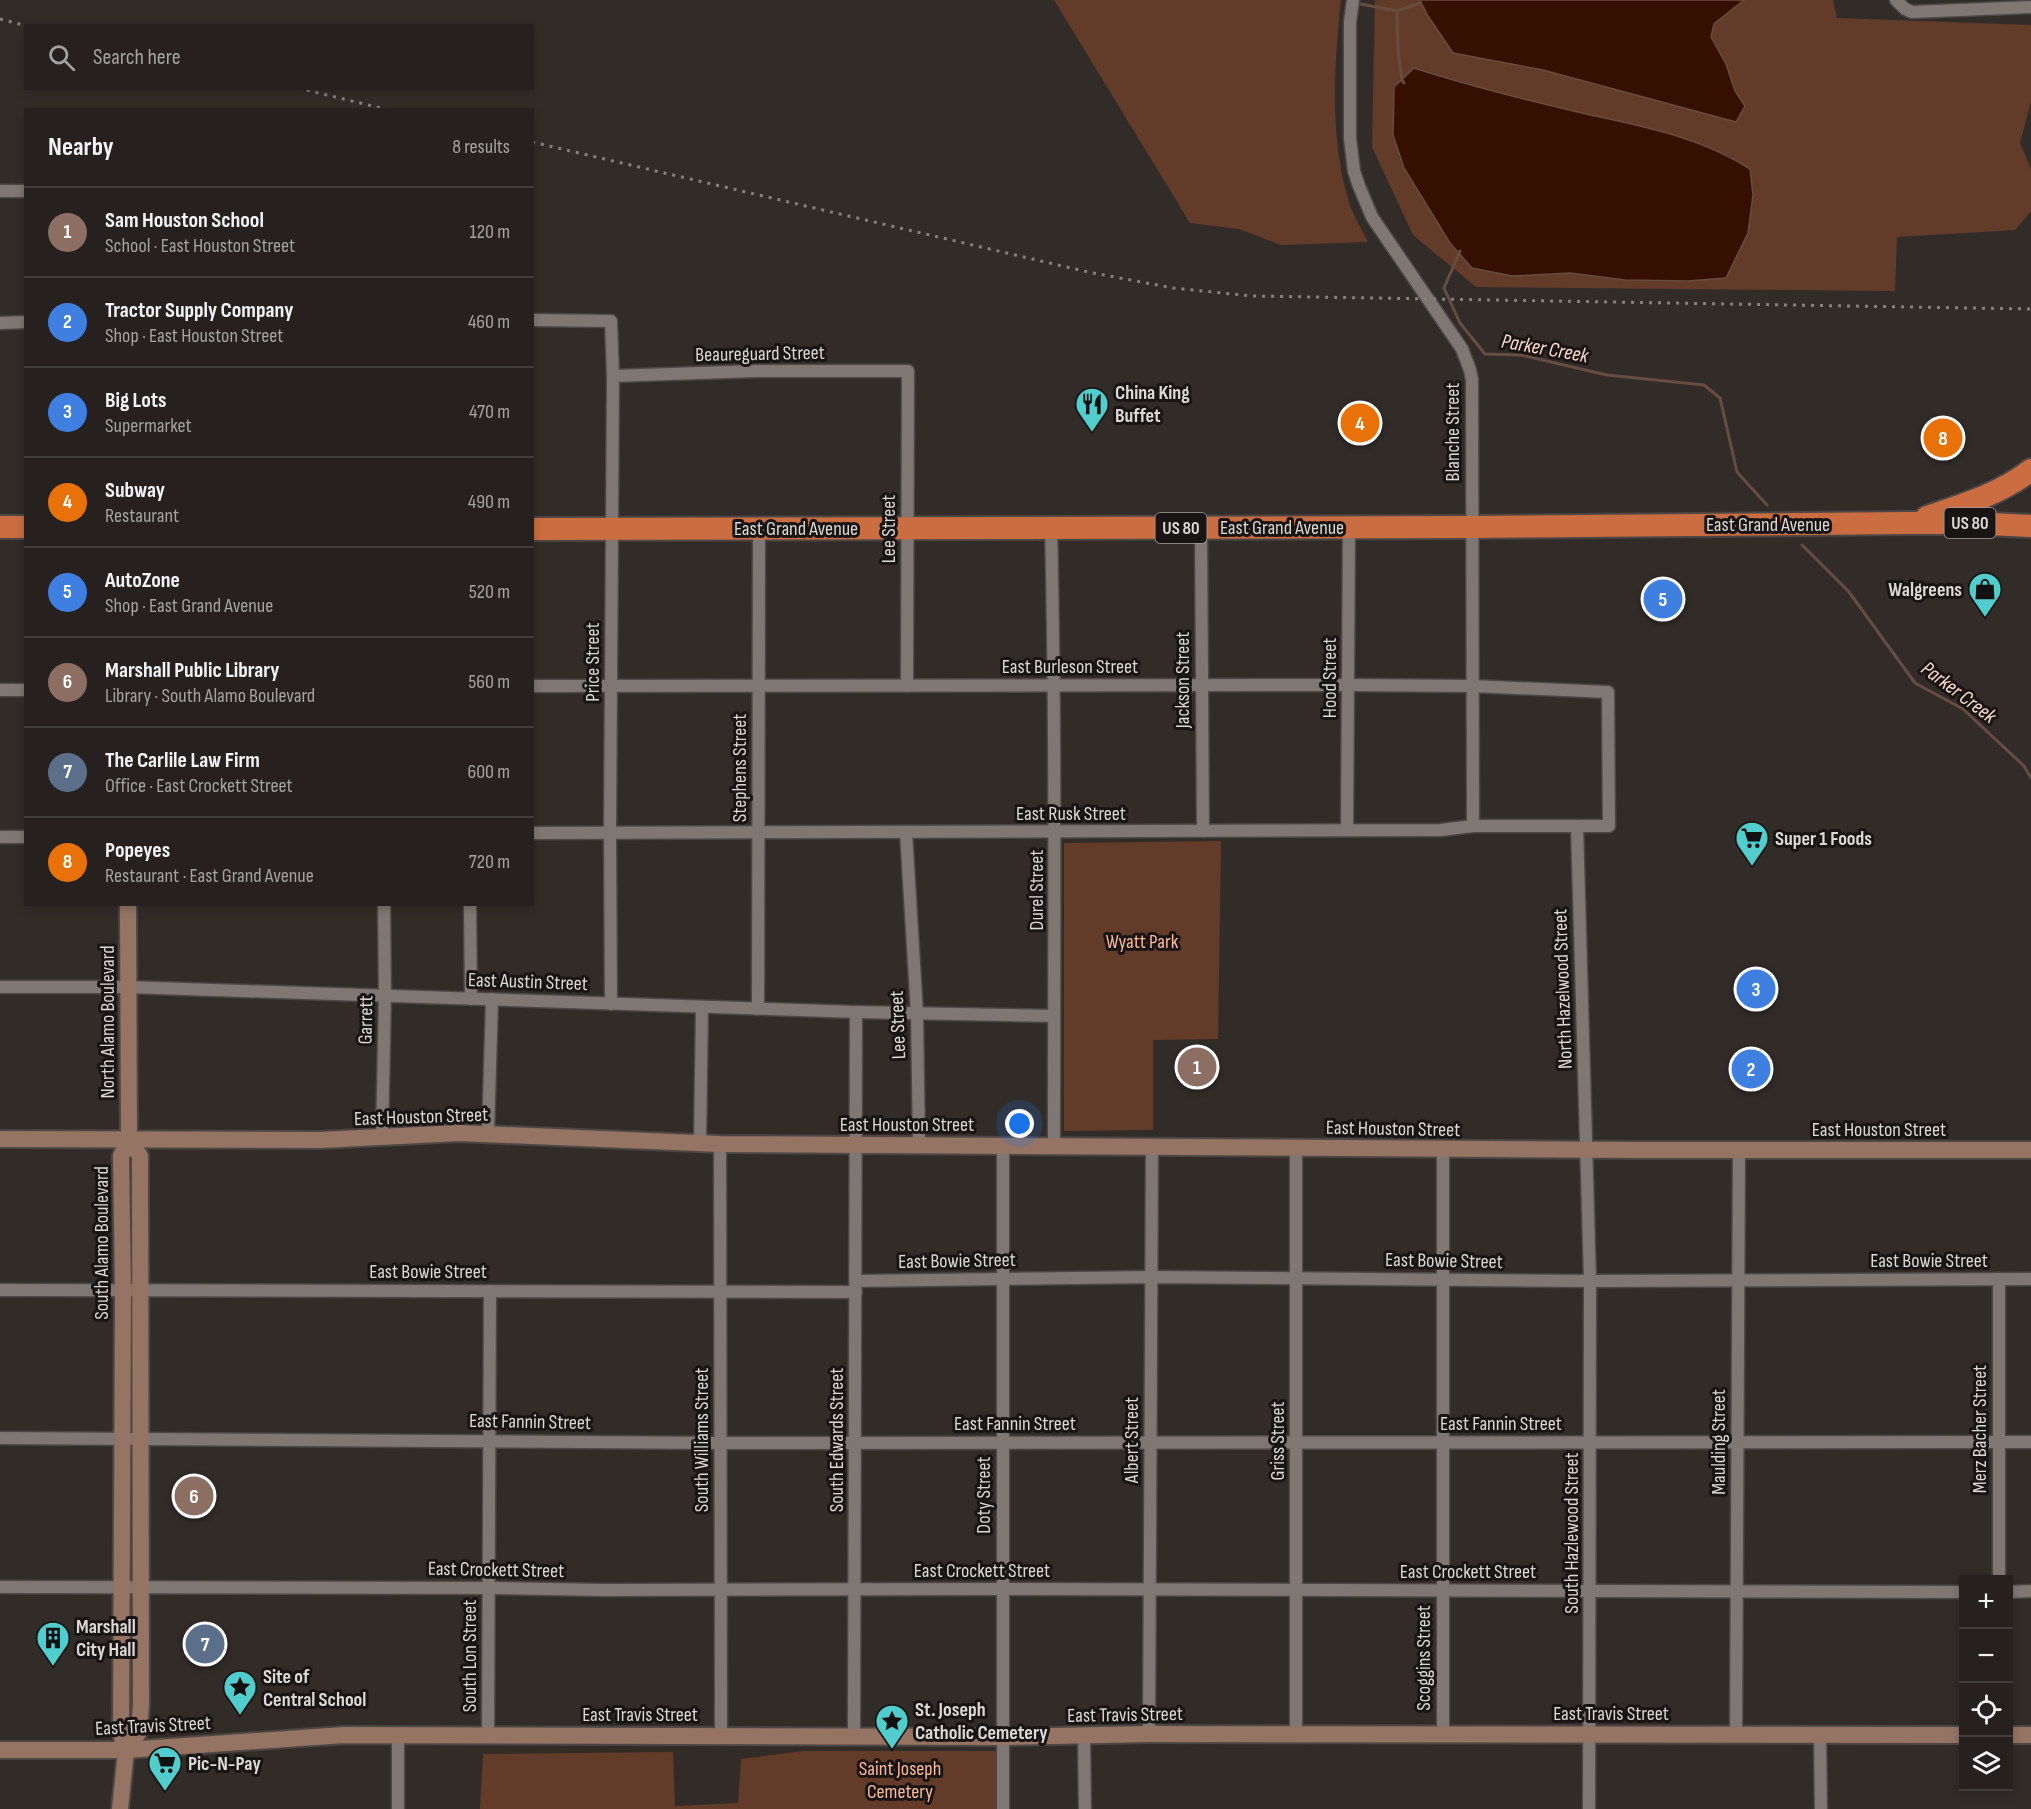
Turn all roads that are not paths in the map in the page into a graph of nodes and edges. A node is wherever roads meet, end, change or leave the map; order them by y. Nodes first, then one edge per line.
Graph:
1 (1353, 0) edge
2 (1897, 1) edge
3 (2031, 7) edge
4 (0, 191) edge
5 (24, 191) edge
6 (534, 320) edge
7 (24, 322) edge
8 (0, 323) edge
9 (908, 372) joint
10 (613, 376) junction
11 (2031, 470) edge
12 (1908, 524) junction
13 (1969, 524) junction
14 (1349, 526) junction
15 (2031, 526) edge
16 (0, 527) edge
17 (24, 527) edge
18 (1051, 527) junction
19 (1471, 527) junction
20 (612, 528) junction
21 (759, 528) junction
22 (907, 528) junction
23 (1201, 528) junction
24 (534, 529) edge
25 (2031, 543) edge
26 (1055, 685) junction
27 (1348, 685) junction
28 (611, 686) junction
29 (907, 686) junction
30 (1202, 686) junction
31 (1472, 686) junction
32 (534, 687) edge
33 (758, 687) junction
34 (0, 690) edge
35 (24, 690) edge
36 (1473, 826) junction
37 (1577, 826) junction
38 (1610, 826) joint
39 (1347, 830) junction
40 (1203, 831) junction
41 (610, 832) junction
42 (758, 832) junction
43 (906, 832) junction
44 (534, 833) edge
45 (1056, 833) junction
46 (0, 837) edge
47 (24, 837) edge
48 (128, 906) edge
49 (384, 906) edge
50 (470, 906) edge
51 (0, 987) edge
52 (128, 987) junction
53 (385, 995) junction
54 (471, 999) junction
55 (492, 999) junction
56 (611, 1004) junction
57 (702, 1007) junction
58 (758, 1009) junction
59 (856, 1012) junction
60 (917, 1013) junction
61 (1054, 1016) junction
62 (488, 1134) junction
63 (382, 1137) junction
64 (0, 1138) edge
65 (129, 1139) junction
66 (700, 1143) junction
67 (720, 1144) junction
68 (856, 1144) junction
69 (1003, 1145) junction
70 (1054, 1145) junction
71 (919, 1146) junction
72 (1152, 1146) junction
73 (1296, 1148) junction
74 (1443, 1149) junction
75 (1585, 1150) junction
76 (2031, 1150) edge
77 (1739, 1151) junction
78 (1151, 1277) junction
79 (1296, 1278) junction
80 (1003, 1279) junction
81 (1999, 1279) junction
82 (1443, 1280) junction
83 (2031, 1280) edge
84 (1590, 1281) junction
85 (1739, 1281) junction
86 (856, 1287) junction
87 (0, 1290) edge
88 (123, 1290) junction
89 (141, 1290) junction
90 (490, 1291) junction
91 (721, 1292) junction
92 (0, 1438) edge
93 (122, 1438) junction
94 (141, 1438) junction
95 (490, 1440) junction
96 (1296, 1442) junction
97 (1443, 1442) junction
98 (1591, 1442) junction
99 (1738, 1442) junction
100 (2031, 1442) edge
101 (721, 1443) junction
102 (855, 1443) junction
103 (1002, 1443) junction
104 (1150, 1443) junction
105 (1999, 1443) junction
106 (1999, 1575) edge
107 (0, 1587) edge
108 (121, 1587) junction
109 (141, 1588) junction
110 (489, 1588) junction
111 (854, 1589) junction
112 (1002, 1589) junction
113 (721, 1590) junction
114 (1150, 1590) junction
115 (1296, 1590) junction
116 (1443, 1590) junction
117 (1590, 1590) junction
118 (1737, 1591) junction
119 (1959, 1592) edge
120 (2013, 1592) edge
121 (2031, 1592) edge
122 (398, 1734) junction
123 (488, 1734) junction
124 (1149, 1734) junction
125 (1296, 1734) junction
126 (1443, 1734) junction
127 (1590, 1734) junction
128 (1736, 1734) junction
129 (854, 1735) junction
130 (1084, 1735) junction
131 (1820, 1735) junction
132 (1959, 1735) edge
133 (2013, 1735) edge
134 (2031, 1735) edge
135 (722, 1736) junction
136 (1002, 1737) junction
137 (126, 1749) junction
138 (0, 1750) edge
139 (120, 1809) edge
140 (398, 1809) edge
141 (1003, 1809) edge
142 (1085, 1809) edge
143 (1590, 1809) edge
144 (1821, 1809) edge

1 - 19 street, Blanche Street
2 - 3 street
4 - 5 street
6 - 10 street, Price Street
7 - 8 street
9 - 10 street, Beaureguard Street
9 - 22 street, Lee Street
10 - 20 street, Price Street
11 - 12 highway
12 - 13 highway, East Grand Avenue / US 80
12 - 19 highway, East Grand Avenue / US 80
13 - 15 highway, East Grand Avenue / US 80
13 - 25 highway
14 - 19 highway, East Grand Avenue / US 80
14 - 23 highway, East Grand Avenue / US 80
14 - 27 street, Hood Street
16 - 17 highway
18 - 22 highway, East Grand Avenue / US 80
18 - 23 highway, East Grand Avenue / US 80
18 - 26 street, Durel Street
19 - 31 street, Blanche Street
20 - 21 highway, East Grand Avenue / US 80
20 - 24 highway, East Grand Avenue / US 80
20 - 28 street, Price Street
21 - 22 highway, East Grand Avenue / US 80
21 - 33 street, Stephens Street
22 - 29 street, Lee Street
23 - 30 street, Jackson Street
26 - 29 street, East Burleson Street
26 - 30 street, East Burleson Street
26 - 45 street, Durel Street
27 - 30 street, East Burleson Street
27 - 31 street, East Burleson Street
27 - 39 street, Hood Street
28 - 32 street, East Burleson Street
28 - 33 street, East Burleson Street
28 - 41 street, Price Street
29 - 33 street, East Burleson Street
30 - 40 street, Jackson Street
31 - 36 street, Blanche Street
31 - 38 street, East Burleson Street
33 - 42 street, Stephens Street
34 - 35 street
36 - 37 street, East Rusk Street
36 - 39 street, East Rusk Street
37 - 38 street, East Rusk Street
37 - 75 street, North Hazelwood Street
39 - 40 street, East Rusk Street
40 - 45 street, East Rusk Street
41 - 42 street, East Rusk Street
41 - 44 street, East Rusk Street
41 - 56 street, Price Street
42 - 43 street, East Rusk Street
42 - 58 street, Stephens Street
43 - 45 street, East Rusk Street
43 - 60 street, Lee Street
45 - 61 street, Durel Street
46 - 47 street
48 - 52 street, North Alamo Boulevard
49 - 53 street, Garrett
50 - 54 street
51 - 52 street, East Austin Street
52 - 53 street, East Austin Street
52 - 65 street, North Alamo Boulevard
53 - 54 street, East Austin Street
53 - 63 street, Garrett
54 - 55 street, East Austin Street
55 - 56 street, East Austin Street
55 - 62 street
56 - 57 street, East Austin Street
57 - 58 street, East Austin Street
57 - 66 street
58 - 59 street, East Austin Street
59 - 60 street, East Austin Street
59 - 68 street, South Edwards Street
60 - 61 street, East Austin Street
60 - 71 street, Lee Street
61 - 70 street, Durel Street
62 - 63 street, East Houston Street
62 - 66 street, East Houston Street
63 - 65 street, East Houston Street
64 - 65 street, East Houston Street
65 - 88 street, South Alamo Boulevard
65 - 89 street, South Alamo Boulevard
66 - 67 street, East Houston Street
67 - 68 street, East Houston Street
67 - 91 street, South Williams Street
68 - 71 street, East Houston Street
68 - 86 street, South Edwards Street
69 - 70 street, East Houston Street
69 - 71 street, East Houston Street
69 - 80 street, Doty Street
70 - 72 street, East Houston Street
72 - 73 street, East Houston Street
72 - 78 street, Albert Street
73 - 74 street, East Houston Street
73 - 79 street, Griss Street
74 - 75 street, East Houston Street
74 - 82 street, Scoggins Street
75 - 77 street, East Houston Street
75 - 84 street, South Hazlewood Street
76 - 77 street, East Houston Street
77 - 85 street, Maulding Street
78 - 79 street, East Bowie Street
78 - 80 street, East Bowie Street
78 - 104 street, Albert Street
79 - 82 street, East Bowie Street
79 - 96 street, Griss Street
80 - 86 street, East Bowie Street
80 - 103 street, Doty Street
81 - 83 street, East Bowie Street
81 - 85 street, East Bowie Street
81 - 105 street, Merz Bacher Street
82 - 84 street, East Bowie Street
82 - 97 street, Scoggins Street
84 - 85 street, East Bowie Street
84 - 98 street, South Hazlewood Street
85 - 99 street, Maulding Street
86 - 91 street, East Bowie Street
86 - 102 street, South Edwards Street
87 - 88 street, East Bowie Street
88 - 89 street, East Bowie Street
88 - 93 street, South Alamo Boulevard
89 - 90 street, East Bowie Street
89 - 94 street, South Alamo Boulevard
90 - 91 street, East Bowie Street
90 - 95 street, South Lon Street
91 - 101 street, South Williams Street
92 - 93 street, East Fannin Street
93 - 94 street, East Fannin Street
93 - 108 street, South Alamo Boulevard
94 - 95 street, East Fannin Street
94 - 109 street, South Alamo Boulevard
95 - 101 street, East Fannin Street
95 - 110 street, South Lon Street
96 - 97 street, East Fannin Street
96 - 104 street, East Fannin Street
96 - 115 street, Griss Street
97 - 98 street, East Fannin Street
97 - 116 street, Scoggins Street
98 - 99 street, East Fannin Street
98 - 117 street, South Hazlewood Street
99 - 105 street, East Fannin Street
99 - 118 street, Maulding Street
100 - 105 street, East Fannin Street
101 - 102 street, East Fannin Street
101 - 113 street, South Williams Street
102 - 103 street, East Fannin Street
102 - 111 street, South Edwards Street
103 - 104 street, East Fannin Street
103 - 112 street, Doty Street
104 - 114 street, Albert Street
105 - 106 street, Merz Bacher Street
107 - 108 street, East Crockett Street
108 - 109 street, East Crockett Street
108 - 137 street, South Alamo Boulevard
109 - 110 street, East Crockett Street
109 - 137 street, South Alamo Boulevard
110 - 113 street, East Crockett Street
110 - 123 street, South Lon Street
111 - 112 street, East Crockett Street
111 - 113 street, East Crockett Street
111 - 129 street, South Edwards Street
112 - 114 street, East Crockett Street
112 - 136 street, Doty Street
113 - 135 street, South Williams Street
114 - 115 street, East Crockett Street
114 - 124 street, Albert Street
115 - 116 street, East Crockett Street
115 - 125 street, Griss Street
116 - 117 street, East Crockett Street
116 - 126 street, Scoggins Street
117 - 118 street, East Crockett Street
117 - 127 street, South Hazlewood Street
118 - 119 street, East Crockett Street
118 - 128 street, Maulding Street
120 - 121 street
122 - 123 street, East Travis Street
122 - 137 street, East Travis Street
122 - 140 street
123 - 135 street, East Travis Street
124 - 125 street, East Travis Street
124 - 130 street, East Travis Street
125 - 126 street, East Travis Street
126 - 127 street, East Travis Street
127 - 128 street, East Travis Street
127 - 143 street, South Hazlewood Street
128 - 131 street, East Travis Street
129 - 135 street, East Travis Street
129 - 136 street, East Travis Street
130 - 136 street, East Travis Street
130 - 142 street
131 - 132 street, East Travis Street
131 - 144 street
133 - 134 street
136 - 141 street, Doty Street
137 - 138 street, East Travis Street
137 - 139 street, South Alamo Boulevard

